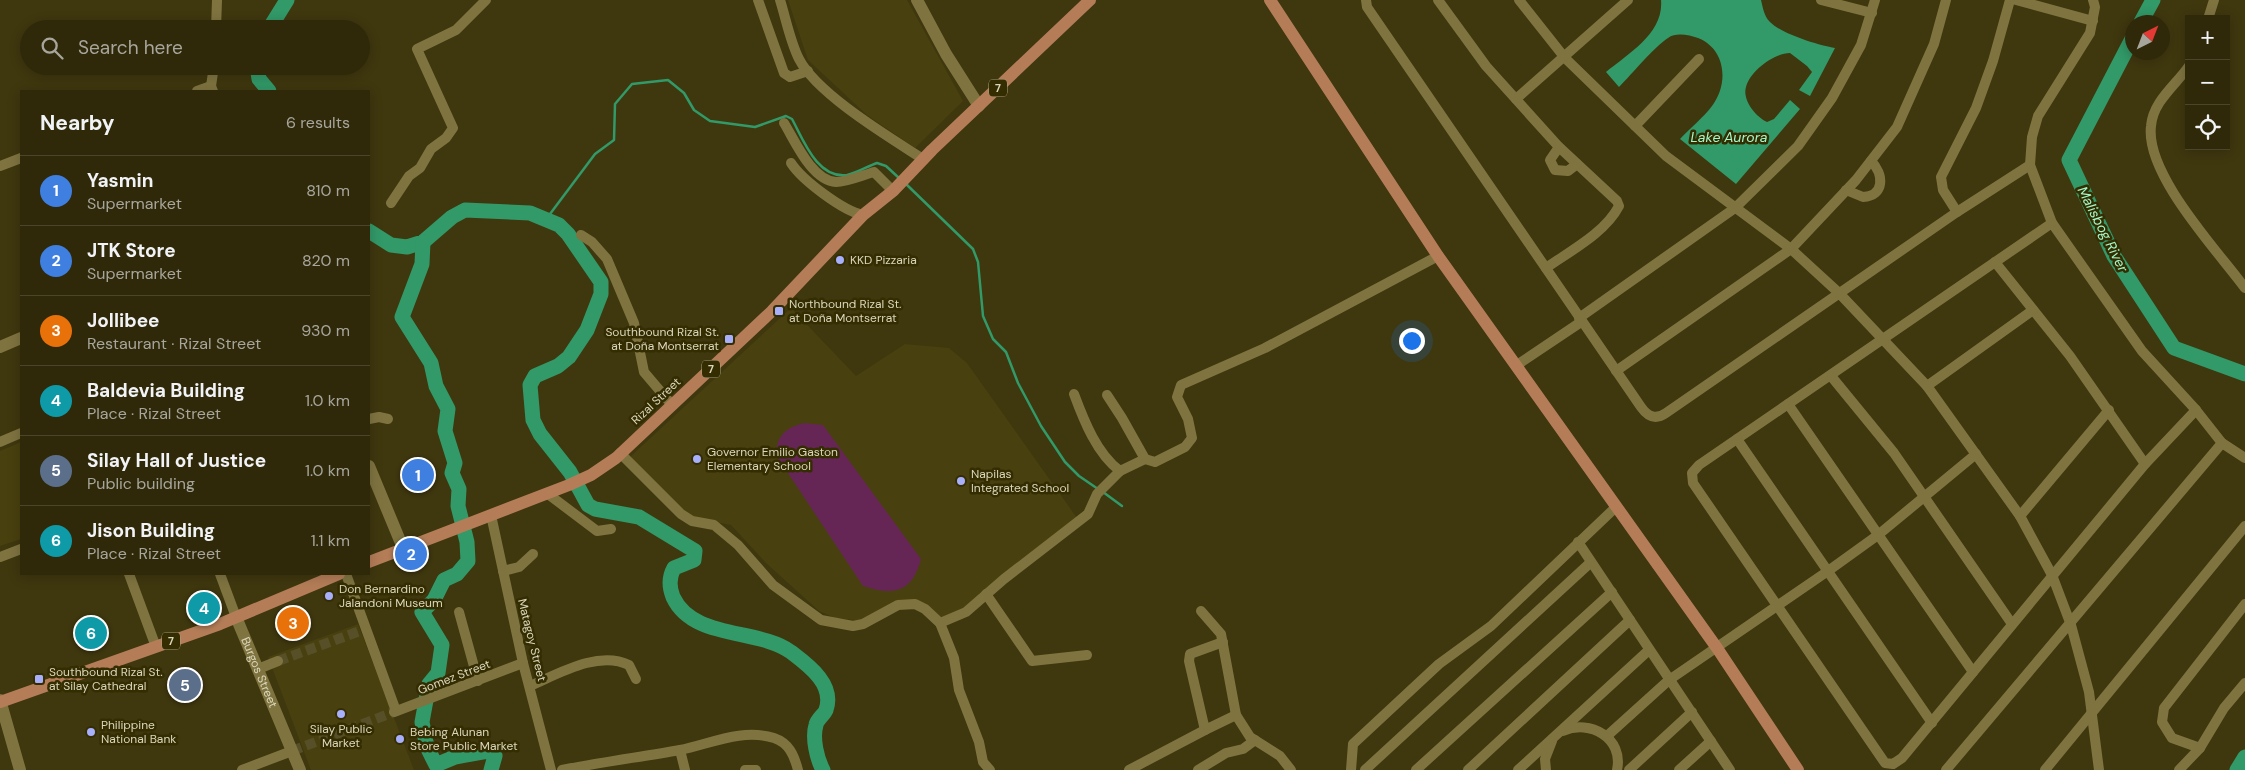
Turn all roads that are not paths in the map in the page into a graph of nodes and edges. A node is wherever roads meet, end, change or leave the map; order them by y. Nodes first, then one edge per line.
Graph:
1 (216, 0) edge
2 (486, 0) edge
3 (758, 0) edge
4 (780, 0) edge
5 (917, 0) edge
6 (1090, 0) edge
7 (1270, 0) edge
8 (1366, 0) edge
9 (1438, 0) edge
10 (1520, 0) edge
11 (1628, 0) edge
12 (1821, 0) edge
13 (1875, 0) edge
14 (1946, 0) edge
15 (2010, 0) edge
16 (2016, 0) edge
17 (2093, 0) edge
18 (2214, 0) edge
19 (1872, 13) junction
20 (2209, 15) edge
21 (216, 20) edge
22 (2093, 21) junction
23 (1565, 58) junction
24 (1699, 59) dead end
25 (808, 71) junction
26 (2185, 71) edge
27 (213, 75) edge
28 (212, 89) edge
29 (1516, 99) junction
30 (979, 106) junction
31 (784, 122) dead end
32 (1635, 126) junction
33 (1559, 147) junction
34 (20, 158) edge
35 (923, 159) junction
36 (1871, 161) junction
37 (791, 163) dead end
38 (1577, 164) junction
39 (2030, 164) junction
40 (0, 166) edge
41 (895, 190) junction
42 (1846, 190) junction
43 (391, 203) dead end
44 (1735, 208) junction
45 (1957, 212) junction
46 (863, 215) junction
47 (2052, 223) junction
48 (581, 235) dead end
49 (1791, 249) junction
50 (1438, 256) junction
51 (1995, 262) junction
52 (1546, 268) junction
53 (2245, 288) edge
54 (1839, 293) junction
55 (2033, 310) junction
56 (1580, 320) junction
57 (20, 338) edge
58 (1883, 338) junction
59 (0, 347) edge
60 (1517, 365) junction
61 (1616, 371) junction
62 (1831, 376) junction
63 (1927, 386) junction
64 (1074, 394) dead end
65 (1107, 395) dead end
66 (1788, 404) junction
67 (672, 405) junction
68 (2109, 410) junction
69 (2196, 410) junction
70 (370, 419) edge
71 (388, 419) dead end
72 (20, 433) edge
73 (1737, 439) junction
74 (0, 442) edge
75 (2222, 443) junction
76 (620, 453) junction
77 (1976, 454) junction
78 (2245, 458) edge
79 (1145, 459) junction
80 (2145, 464) junction
81 (370, 468) edge
82 (1120, 471) junction
83 (548, 494) junction
84 (1925, 496) junction
85 (1616, 507) junction
86 (491, 515) junction
87 (2020, 516) junction
88 (2245, 526) edge
89 (612, 529) dead end
90 (1878, 535) junction
91 (1578, 542) junction
92 (403, 548) junction
93 (20, 549) edge
94 (533, 554) dead end
95 (0, 557) edge
96 (370, 562) edge
97 (1590, 563) junction
98 (503, 571) junction
99 (1828, 571) junction
100 (129, 575) edge
101 (220, 575) edge
102 (337, 575) edge
103 (346, 575) edge
104 (2052, 575) junction
105 (1612, 592) junction
106 (986, 594) junction
107 (2245, 604) edge
108 (1776, 607) junction
109 (1201, 611) dead end
110 (459, 612) dead end
111 (236, 617) junction
112 (1630, 620) junction
113 (940, 623) junction
114 (2012, 624) junction
115 (2071, 624) junction
116 (1224, 642) junction
117 (156, 646) junction
118 (1717, 648) junction
119 (1649, 650) junction
120 (1087, 656) dead end
121 (278, 661) tunnel mouth
122 (523, 663) junction
123 (258, 669) junction
124 (1973, 672) junction
125 (636, 679) dead end
126 (1669, 680) junction
127 (478, 681) junction
128 (2245, 684) edge
129 (530, 686) junction
130 (0, 701) edge
131 (1692, 712) junction
132 (2092, 713) junction
133 (1236, 715) junction
134 (1932, 723) junction
135 (1205, 730) junction
136 (1555, 736) junction
137 (1606, 736) junction
138 (1254, 740) junction
139 (1711, 741) junction
140 (2200, 748) junction
141 (680, 750) junction
142 (292, 751) junction
143 (20, 770) edge
144 (242, 770) edge
145 (300, 770) edge
146 (551, 770) edge
147 (562, 770) edge
148 (685, 770) edge
149 (745, 770) edge
150 (756, 770) edge
151 (798, 770) edge
152 (990, 770) edge
153 (1129, 770) edge
154 (1198, 770) edge
155 (1291, 770) edge
156 (1351, 770) edge
157 (1364, 770) edge
158 (1416, 770) edge
159 (1468, 770) edge
160 (1518, 770) edge
161 (1546, 770) edge
162 (1617, 770) edge
163 (1629, 770) edge
164 (1679, 770) edge
165 (1730, 770) edge
166 (1798, 770) edge
167 (1946, 770) edge
168 (2045, 770) edge
169 (2099, 770) edge
170 (2179, 770) edge

1 - 21 street
2 - 43 street
3 - 25 street
4 - 25 street
5 - 30 street
6 - 30 main road, 7
7 - 50 main road
8 - 52 street
9 - 29 street
10 - 23 street
11 - 23 street
12 - 19 street
13 - 19 street
14 - 36 street
15 - 45 street
16 - 22 street
17 - 22 street
18 - 20 street
19 - 44 street
22 - 39 street
23 - 29 street
23 - 32 street
24 - 32 street
25 - 35 street
26 - 53 street
27 - 28 street
29 - 33 street
30 - 35 main road, 7
31 - 41 street
32 - 44 street
33 - 38 street
33 - 38 street
34 - 40 street
35 - 41 main road, Rizal Street / 7
36 - 42 street
36 - 42 street
37 - 46 street
38 - 52 street
39 - 45 street
39 - 47 street
41 - 46 main road, Rizal Street / 7
42 - 49 street
44 - 49 street
44 - 56 street
45 - 54 street
46 - 67 main road, Rizal Street / 7
47 - 51 street
47 - 69 street
48 - 67 street
49 - 54 street
49 - 61 street
50 - 60 main road
50 - 79 street
51 - 55 street
51 - 58 street
52 - 56 street
54 - 58 street
54 - 61 street
55 - 63 street
55 - 68 street
56 - 60 street
56 - 61 street
57 - 59 street
58 - 62 street
58 - 63 street
60 - 85 main road
62 - 66 street
62 - 84 street
63 - 77 street
64 - 82 street
65 - 79 street
66 - 73 street
66 - 90 street
67 - 76 main road, Rizal Street / 7
68 - 80 street
68 - 87 street
69 - 75 street
69 - 80 street
70 - 71 street
72 - 74 street
73 - 99 street
73 - 108 street
75 - 78 street
75 - 115 street
76 - 83 main road, Rizal Street / 7
76 - 113 street
77 - 84 street
77 - 87 street
79 - 82 street
80 - 104 street
81 - 92 street
82 - 106 street
83 - 86 main road, Rizal Street / 7
83 - 89 street
84 - 90 street
84 - 114 street
85 - 91 street
85 - 118 main road
86 - 92 main road, Rizal Street / 7
86 - 98 street, Matagoy Street
87 - 104 street
88 - 132 street
90 - 99 street
90 - 124 street
91 - 97 street
91 - 156 street
92 - 96 main road, Rizal Street / 7
93 - 95 street
94 - 98 street
97 - 105 street
97 - 157 street
98 - 122 street, Matagoy Street
99 - 108 street
99 - 134 street
100 - 117 street
101 - 111 street, Burgos Street
102 - 111 main road, 7
103 - 127 street, Gomez Street
104 - 114 street
104 - 115 street
105 - 112 street
105 - 158 street
106 - 113 street
106 - 120 street
107 - 140 street
108 - 118 street
108 - 134 street
109 - 116 street
110 - 127 street
111 - 117 main road, 7
111 - 123 street, Burgos Street
112 - 119 street
112 - 159 street
113 - 152 street
114 - 124 street
115 - 132 street
115 - 167 street
116 - 133 street
116 - 135 street
117 - 130 main road, 7
118 - 126 street
118 - 166 main road
119 - 126 street
119 - 136 street
121 - 123 street
122 - 127 street, Gomez Street
122 - 129 street, Matagoy Street
123 - 142 street, Burgos Street
124 - 134 street
125 - 129 street
126 - 131 street
126 - 137 street
128 - 140 street
129 - 146 street, Matagoy Street
130 - 143 street
131 - 139 street
131 - 163 street
132 - 168 street
132 - 169 street
133 - 135 street
133 - 138 street
135 - 153 street
136 - 137 street
136 - 160 street
136 - 161 street
137 - 162 street
138 - 154 street
138 - 155 street
139 - 164 street
139 - 165 street
140 - 170 street
141 - 147 street
141 - 148 street
141 - 151 street
142 - 144 street
142 - 145 street, Burgos Street
149 - 150 street

